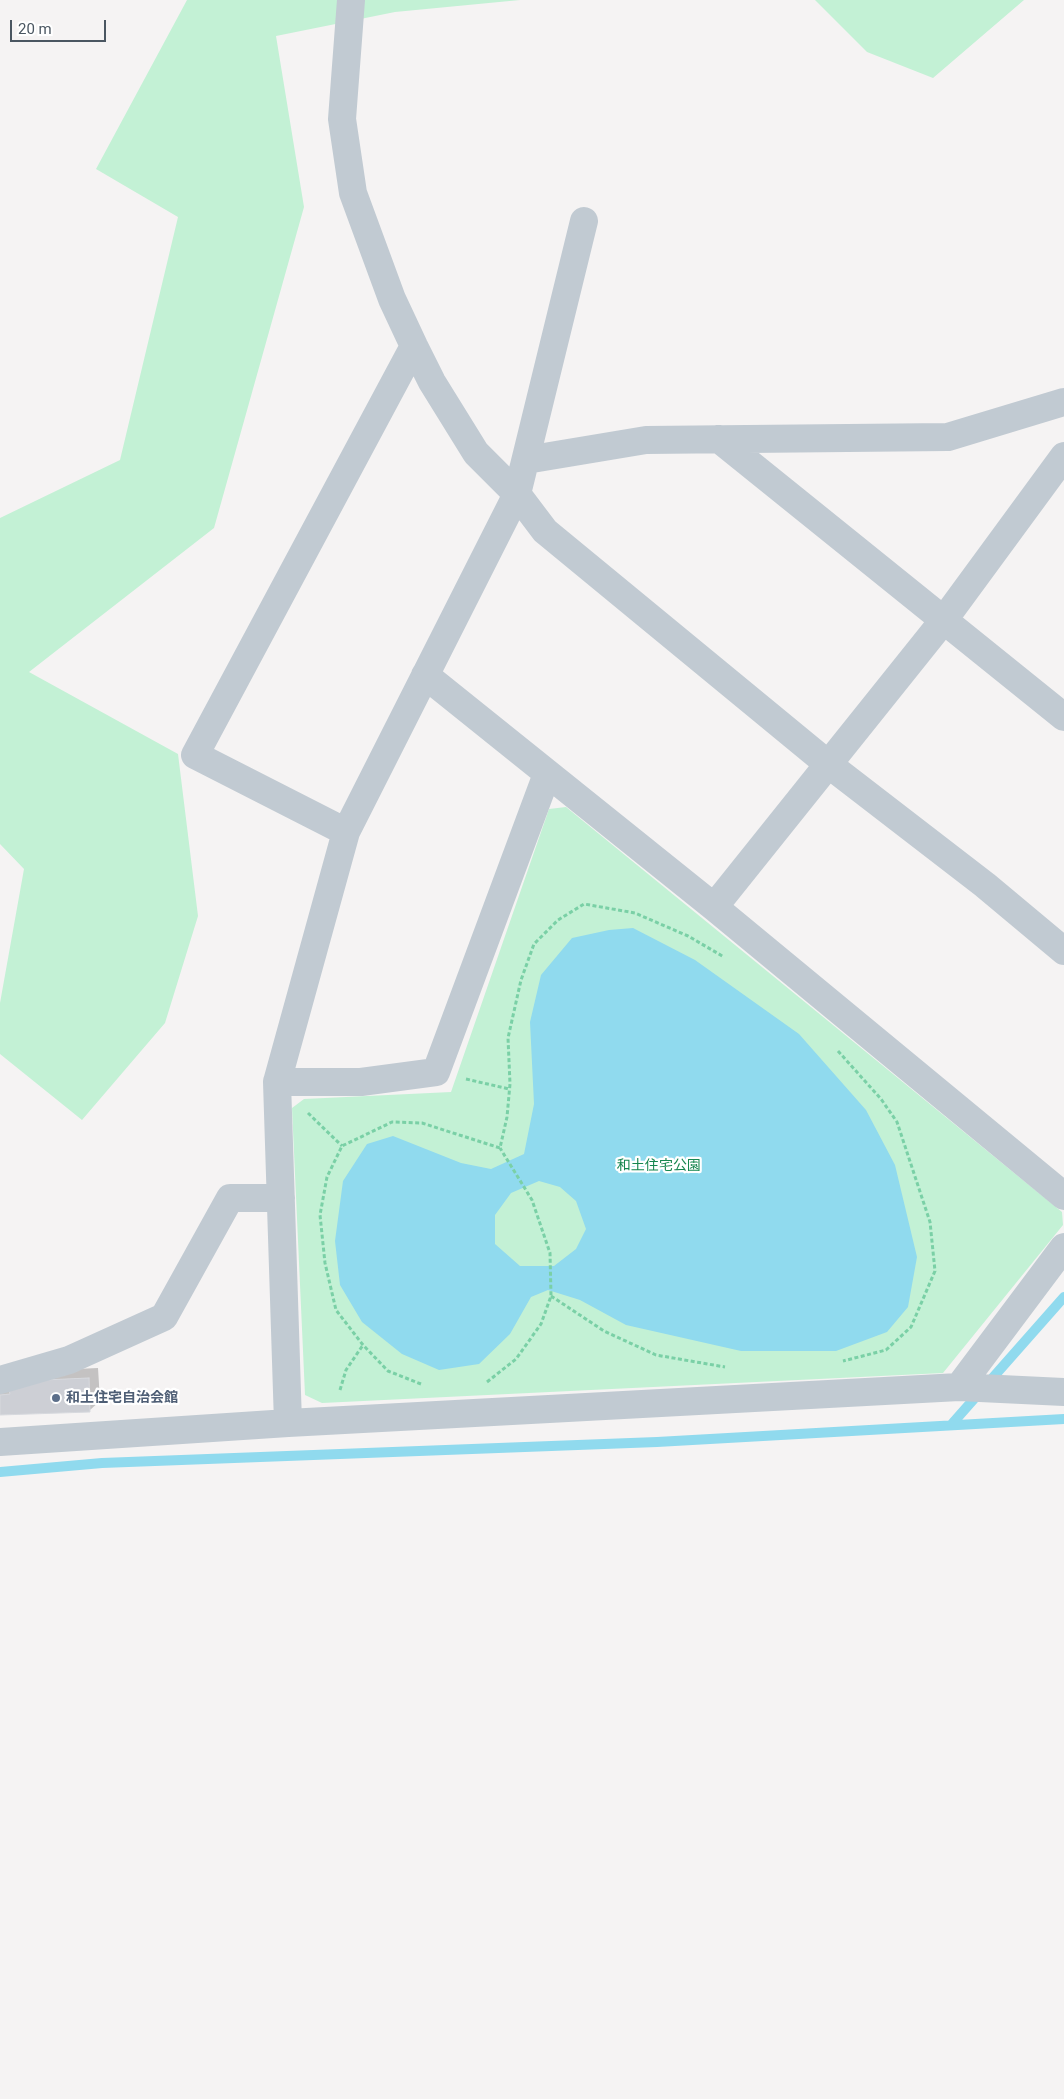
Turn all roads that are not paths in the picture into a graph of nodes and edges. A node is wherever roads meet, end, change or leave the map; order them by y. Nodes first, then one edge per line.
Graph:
1 (351, 0) edge
2 (584, 221) dead end
3 (414, 346) junction
4 (1064, 402) edge
5 (719, 439) junction
6 (1064, 456) edge
7 (526, 460) junction
8 (517, 494) junction
9 (943, 621) junction
10 (425, 675) junction
11 (1064, 717) edge
12 (828, 764) junction
13 (547, 774) junction
14 (346, 832) junction
15 (714, 907) junction
16 (1064, 951) edge
17 (277, 1082) junction
18 (1064, 1196) edge
19 (281, 1198) junction
20 (1064, 1247) edge
21 (0, 1380) edge
22 (959, 1387) junction
23 (1064, 1392) edge
24 (288, 1423) junction
25 (0, 1442) edge

1 - 3 street
2 - 7 street
3 - 8 street
3 - 14 street
4 - 5 street
5 - 7 street
5 - 9 street
6 - 9 street
7 - 8 street
8 - 10 street
8 - 12 street
9 - 11 street
9 - 12 street
10 - 13 street
10 - 14 street
12 - 15 street
12 - 16 street
13 - 15 street
13 - 17 street
14 - 17 street
15 - 18 street
17 - 19 street
19 - 21 street
19 - 24 street
20 - 22 street
22 - 23 street
22 - 24 street
24 - 25 street

